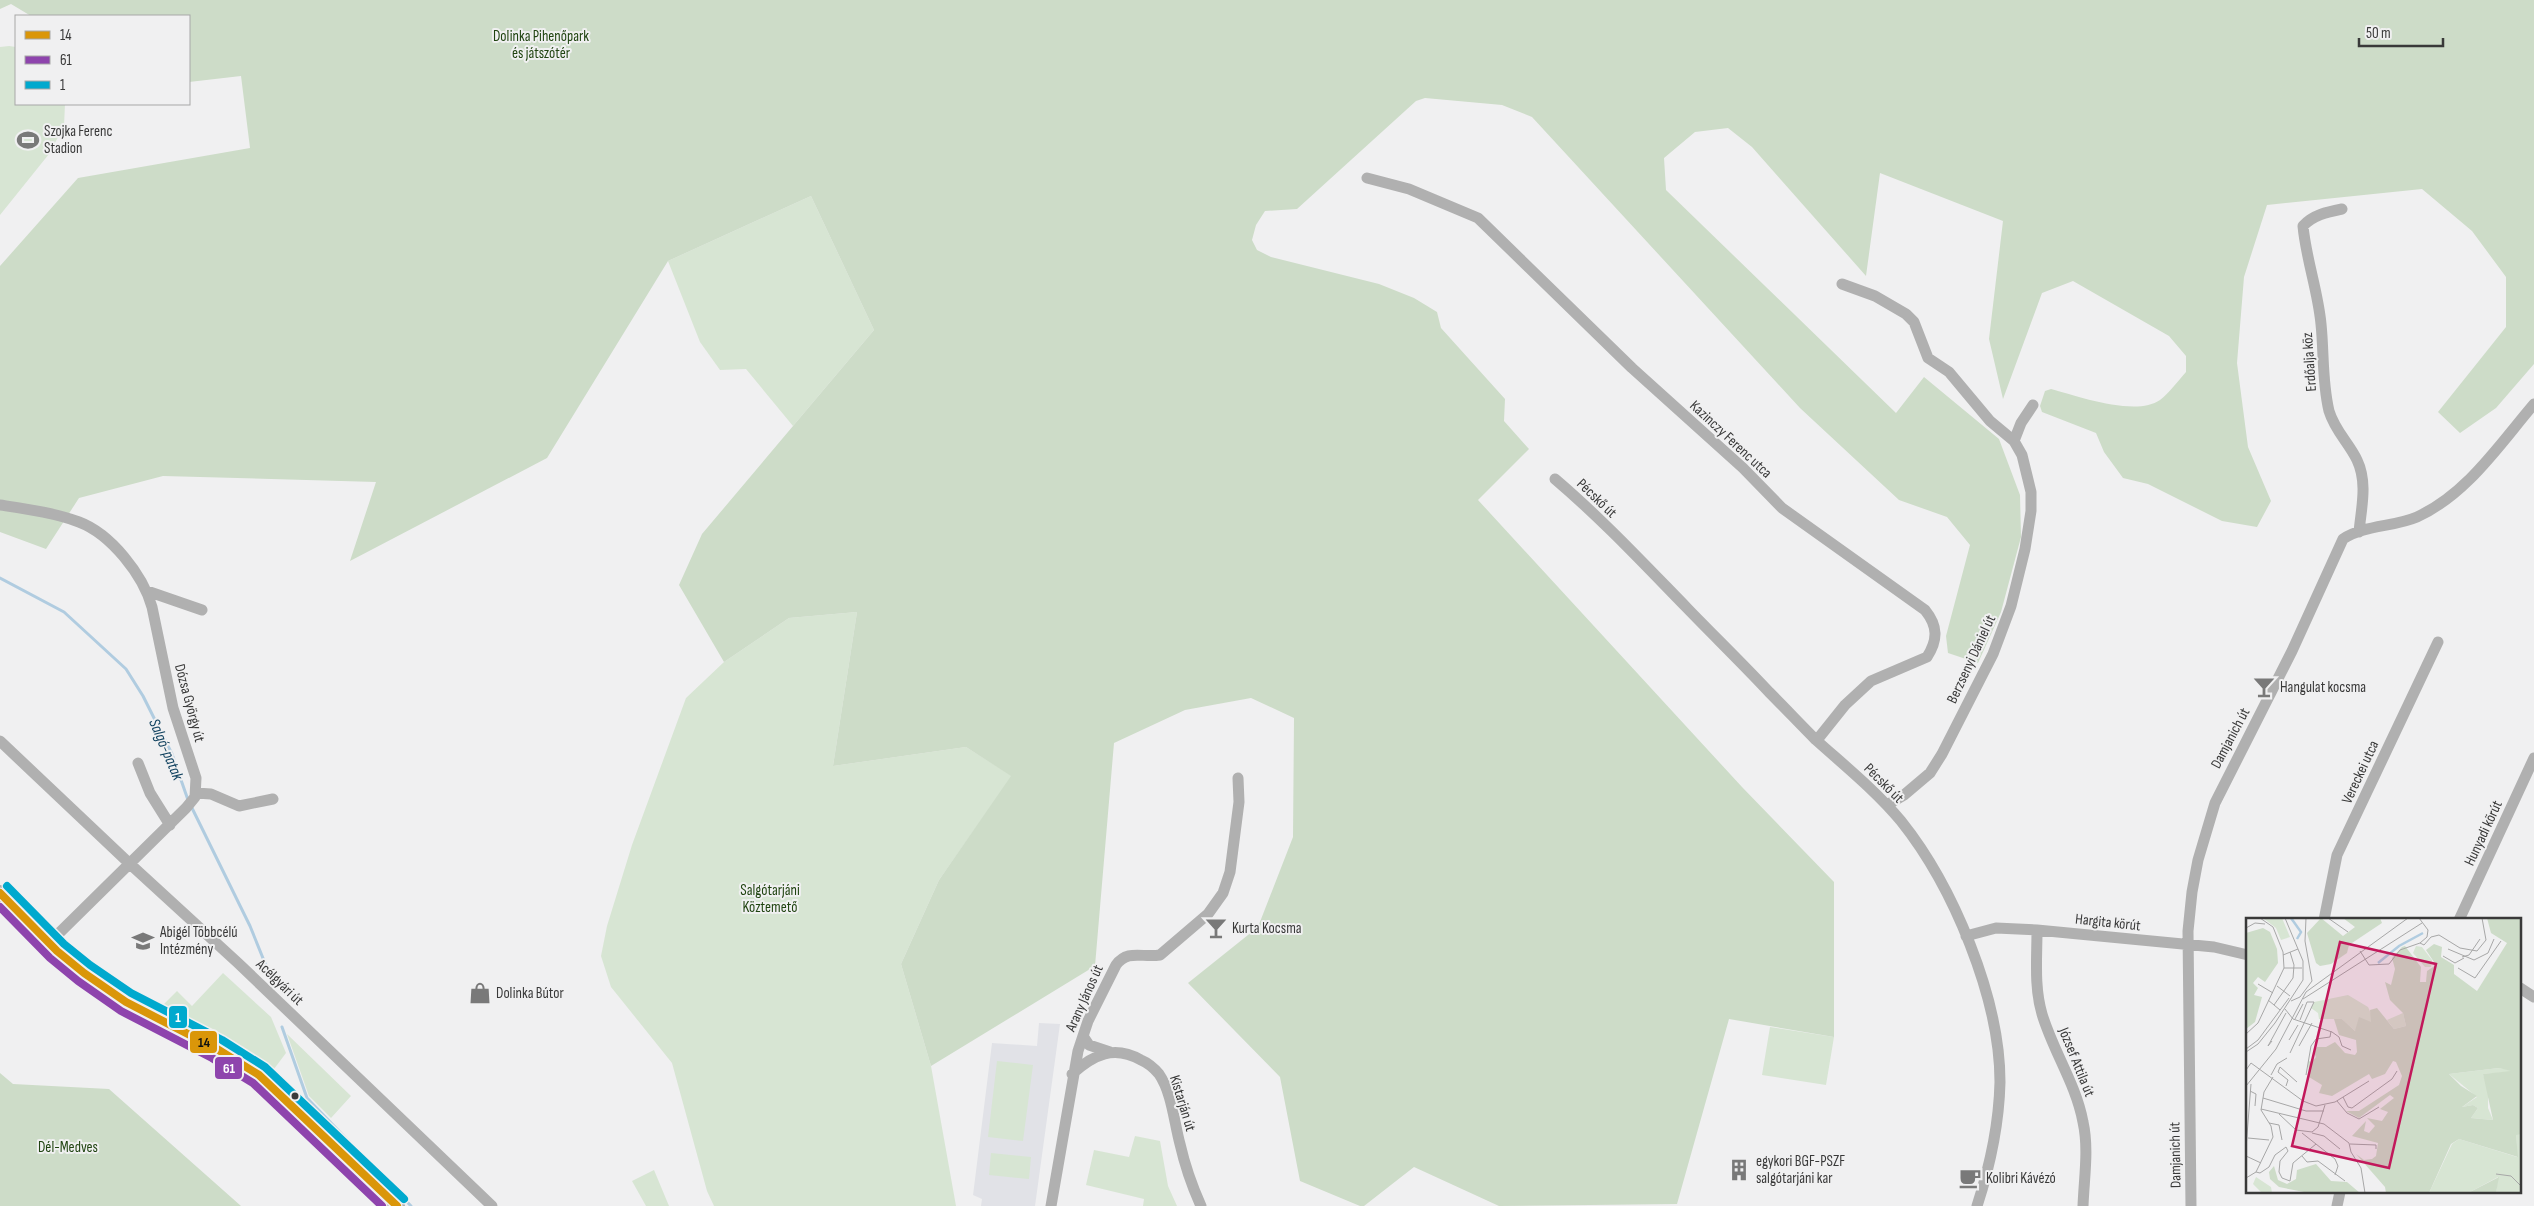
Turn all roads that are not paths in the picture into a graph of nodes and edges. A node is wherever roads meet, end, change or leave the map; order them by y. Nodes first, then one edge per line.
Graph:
1 (1367, 178) dead end
2 (2342, 209) dead end
3 (1842, 284) dead end
4 (2534, 404) edge
5 (2033, 405) dead end
6 (2014, 441) junction
7 (1555, 479) dead end
8 (0, 504) edge
9 (2359, 532) junction
10 (147, 591) junction
11 (202, 610) dead end
12 (2438, 642) dead end
13 (1817, 740) junction
14 (0, 741) edge
15 (2534, 758) edge
16 (138, 763) dead end
17 (1238, 778) dead end
18 (273, 799) dead end
19 (192, 801) junction
20 (1887, 805) junction
21 (170, 825) junction
22 (130, 864) junction
23 (0, 893) edge
24 (2324, 918) edge
25 (2460, 918) edge
26 (2037, 930) junction
27 (1966, 936) junction
28 (49, 943) junction
29 (2188, 945) junction
30 (2246, 955) edge
31 (2522, 989) edge
32 (2534, 997) edge
33 (1083, 1036) junction
34 (1110, 1052) junction
35 (1072, 1074) junction
36 (397, 1206) edge
37 (492, 1206) edge
38 (1051, 1206) edge
39 (1201, 1206) edge
40 (1977, 1206) edge
41 (2083, 1206) edge
42 (2192, 1206) edge

1 - 13 street, Kazinczy Ferenc utca
2 - 9 street, Erdőalja köz
3 - 6 street, Berzsenyi Dániel út
4 - 9 street, Damjanich út
5 - 6 street
6 - 20 street, Berzsenyi Dániel út
7 - 13 street, Pécskő út
8 - 10 street, Dózsa György út
9 - 29 street, Damjanich út
10 - 11 street
10 - 19 street, Dózsa György út
12 - 24 street, Vereckei utca
13 - 20 street, Pécskő út
14 - 22 street, Acélgyári út
15 - 25 street, Hunyadi körút
16 - 21 street
17 - 33 street, Arany János út
18 - 19 street
19 - 21 street
20 - 27 street, Pécskő út
21 - 22 street
22 - 28 street
22 - 37 street, Acélgyári út
23 - 28 main road
26 - 27 street, Hargita körút
26 - 29 street, Hargita körút
26 - 41 street, József Attila út
27 - 40 street, Pécskő út
28 - 36 main road
29 - 30 street, Hargita körút
29 - 42 street, Damjanich út
31 - 32 street
33 - 34 street, Kistarján út
33 - 35 street, Arany János út
34 - 35 street
34 - 39 street, Kistarján út
35 - 38 street, Arany János út

